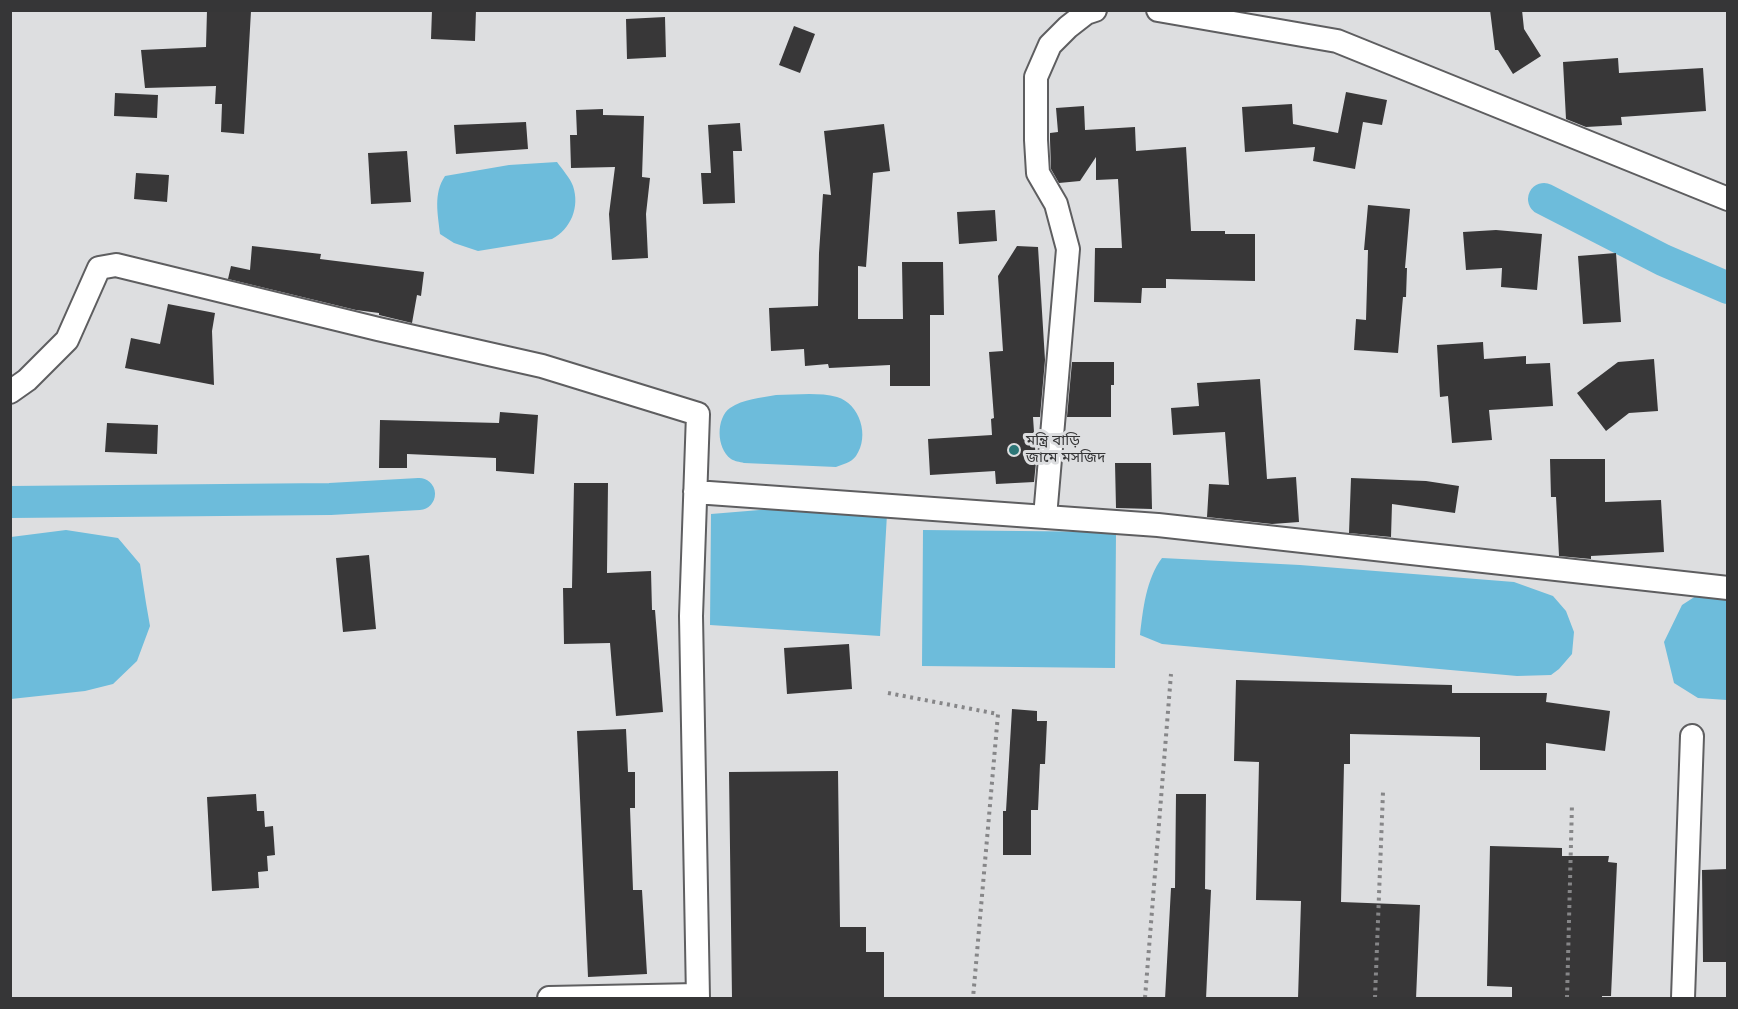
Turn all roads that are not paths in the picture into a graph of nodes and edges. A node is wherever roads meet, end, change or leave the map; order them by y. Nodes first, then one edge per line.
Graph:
1 (1095, 10) edge
2 (1158, 10) edge
3 (1728, 199) edge
4 (10, 392) edge
5 (695, 492) junction
6 (1045, 517) junction
7 (1728, 588) edge
8 (1692, 736) dead end
9 (697, 997) edge
10 (549, 999) edge
11 (1683, 999) edge

1 - 6 street
2 - 3 street
4 - 5 street
5 - 6 street
5 - 9 street
6 - 7 street
8 - 11 street
9 - 10 street

